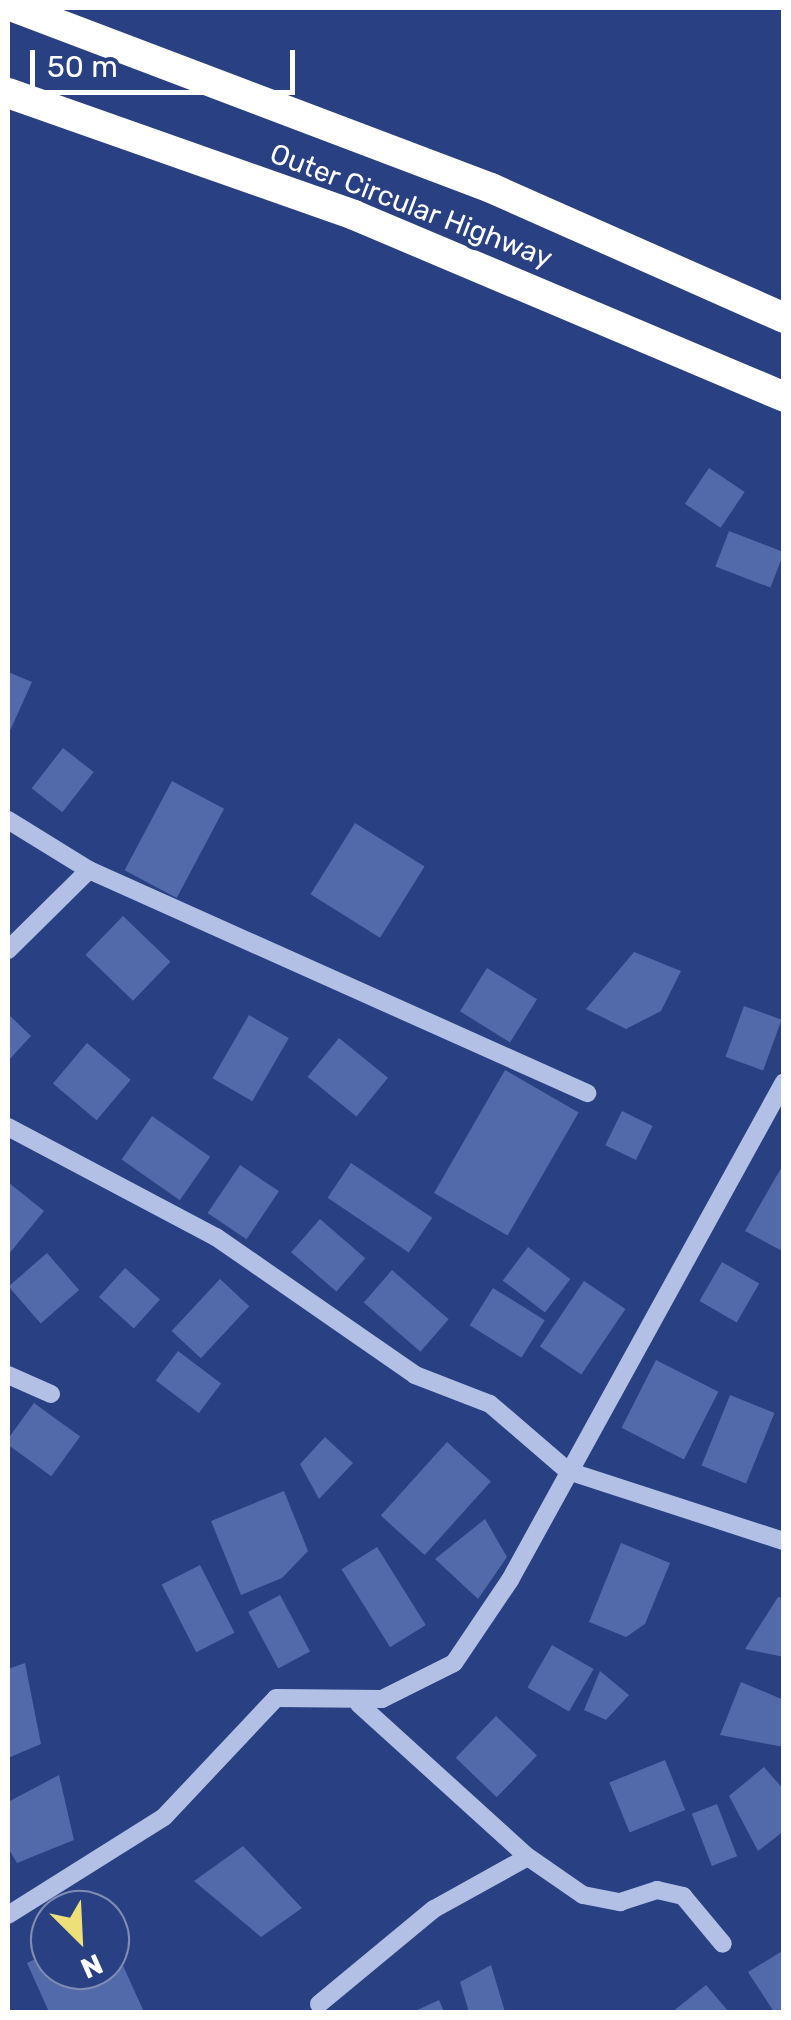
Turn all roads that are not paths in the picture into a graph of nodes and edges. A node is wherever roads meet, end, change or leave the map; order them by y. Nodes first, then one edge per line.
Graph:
1 (16, 8) edge
2 (8, 93) edge
3 (784, 318) edge
4 (784, 397) edge
5 (8, 820) edge
6 (88, 870) junction
7 (8, 950) edge
8 (784, 1082) edge
9 (588, 1093) dead end
10 (8, 1127) edge
11 (8, 1375) edge
12 (51, 1394) dead end
13 (568, 1472) junction
14 (784, 1540) edge
15 (359, 1704) junction
16 (528, 1857) junction
17 (8, 1914) edge
18 (724, 1944) dead end
19 (319, 2004) dead end

1 - 3 highway, Outer Circular Highway
2 - 4 highway, Outer Circular Highway
5 - 6 street
6 - 7 street
6 - 9 street
8 - 13 street
10 - 13 street
11 - 12 street
13 - 14 street
13 - 15 street
15 - 16 street
15 - 17 street
16 - 18 street
16 - 19 street

